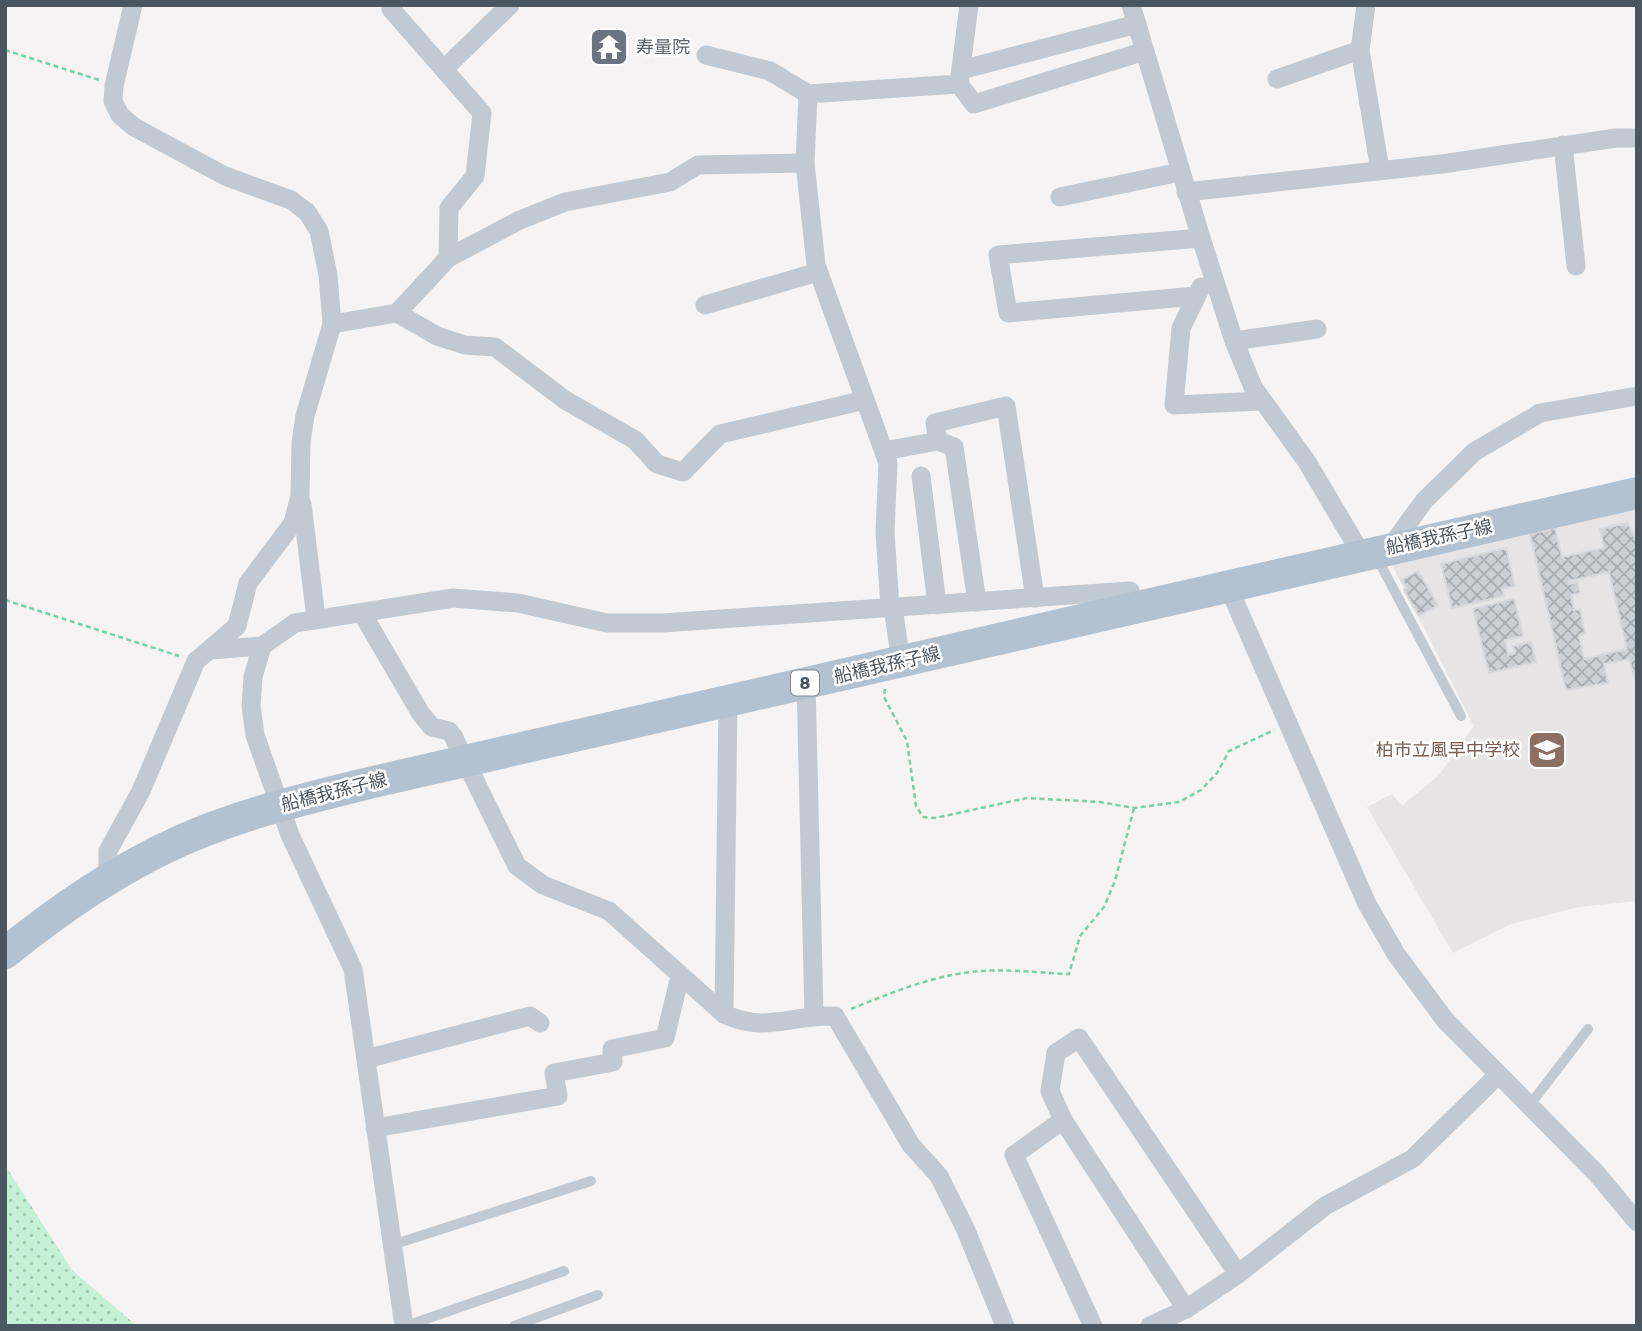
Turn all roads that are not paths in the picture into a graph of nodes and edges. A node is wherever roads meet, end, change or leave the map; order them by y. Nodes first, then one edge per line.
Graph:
1 (133, 5) edge
2 (394, 5) edge
3 (510, 5) edge
4 (969, 5) edge
5 (1366, 5) edge
6 (1134, 15) edge
7 (1360, 50) junction
8 (1145, 51) junction
9 (706, 55) dead end
10 (445, 68) junction
11 (960, 77) junction
12 (1277, 79) dead end
13 (808, 93) junction
14 (1637, 138) edge
15 (1563, 145) junction
16 (805, 163) junction
17 (1380, 170) junction
18 (1180, 172) junction
19 (1186, 191) junction
20 (1060, 197) dead end
21 (1201, 238) junction
22 (449, 258) junction
23 (1576, 266) dead end
24 (1210, 268) junction
25 (818, 272) junction
26 (1196, 296) junction
27 (705, 305) dead end
28 (397, 313) junction
29 (332, 324) junction
30 (1317, 329) dead end
31 (1234, 341) junction
32 (1637, 396) edge
33 (865, 400) junction
34 (1262, 401) junction
35 (938, 441) junction
36 (884, 451) junction
37 (921, 476) dead end
38 (1637, 493) edge
39 (300, 496) junction
40 (1374, 552) junction
41 (1228, 586) junction
42 (1035, 598) junction
43 (977, 602) junction
44 (937, 605) junction
45 (891, 608) junction
46 (1133, 608) junction
47 (362, 613) junction
48 (316, 618) junction
49 (262, 646) junction
50 (204, 656) junction
51 (896, 662) junction
52 (806, 683) junction
53 (728, 701) junction
54 (1461, 716) dead end
55 (465, 761) junction
56 (278, 806) junction
57 (108, 878) junction
58 (5, 953) edge
59 (680, 976) junction
60 (724, 1014) junction
61 (814, 1015) junction
62 (540, 1023) dead end
63 (1588, 1029) dead end
64 (366, 1059) junction
65 (1498, 1075) junction
66 (1528, 1106) junction
67 (1063, 1120) junction
68 (375, 1128) junction
69 (591, 1181) dead end
70 (1637, 1222) edge
71 (392, 1245) junction
72 (564, 1271) dead end
73 (1238, 1274) junction
74 (598, 1295) dead end
75 (1186, 1309) junction
76 (405, 1326) edge
77 (514, 1326) edge
78 (1005, 1326) edge
79 (1093, 1326) edge
80 (1150, 1326) edge

1 - 29 street
2 - 10 street
3 - 10 street
4 - 11 street
5 - 7 street
6 - 8 street
6 - 11 street
7 - 12 street
7 - 17 street
8 - 11 street
8 - 18 street
9 - 13 street
10 - 22 street
11 - 13 street
13 - 16 street
14 - 15 street
15 - 17 street
15 - 23 street
16 - 22 street
16 - 25 street
17 - 19 street
18 - 19 street
18 - 20 street
19 - 21 street
21 - 24 street
21 - 26 street
22 - 28 street
24 - 26 street
24 - 31 street
25 - 27 street
25 - 33 street
26 - 34 street
28 - 29 street
28 - 33 street
29 - 39 street
30 - 31 street
31 - 34 street
32 - 40 street
33 - 36 street
34 - 40 street
35 - 36 street
35 - 42 street
35 - 43 street
36 - 45 street
37 - 44 street
38 - 40 main road, 船橋我孫子線 / 8
39 - 48 street
39 - 50 street
40 - 41 main road, 船橋我孫子線 / 8
40 - 54 lane
41 - 46 main road, 船橋我孫子線 / 8
41 - 65 street
42 - 43 street
42 - 46 street
43 - 44 street
44 - 45 street
45 - 47 street
45 - 51 street
46 - 51 main road, 船橋我孫子線 / 8
47 - 48 street
47 - 55 street
48 - 49 street
49 - 50 street
49 - 56 street
50 - 57 street
51 - 52 main road, 船橋我孫子線 / 8
52 - 53 main road, 船橋我孫子線 / 8
52 - 61 street
53 - 55 main road, 船橋我孫子線 / 8
53 - 60 street
55 - 56 main road, 船橋我孫子線 / 8
55 - 59 street
56 - 57 main road, 船橋我孫子線 / 8
56 - 64 street
57 - 58 main road, 船橋我孫子線 / 8
59 - 60 street
59 - 68 street
60 - 61 street
61 - 78 street
62 - 64 street
63 - 66 lane
64 - 68 street
65 - 66 street
65 - 73 street
66 - 70 street
67 - 73 street
67 - 75 street
67 - 79 street
68 - 71 street
69 - 71 lane
71 - 76 street
72 - 76 lane
73 - 75 street
74 - 77 lane
75 - 80 street

